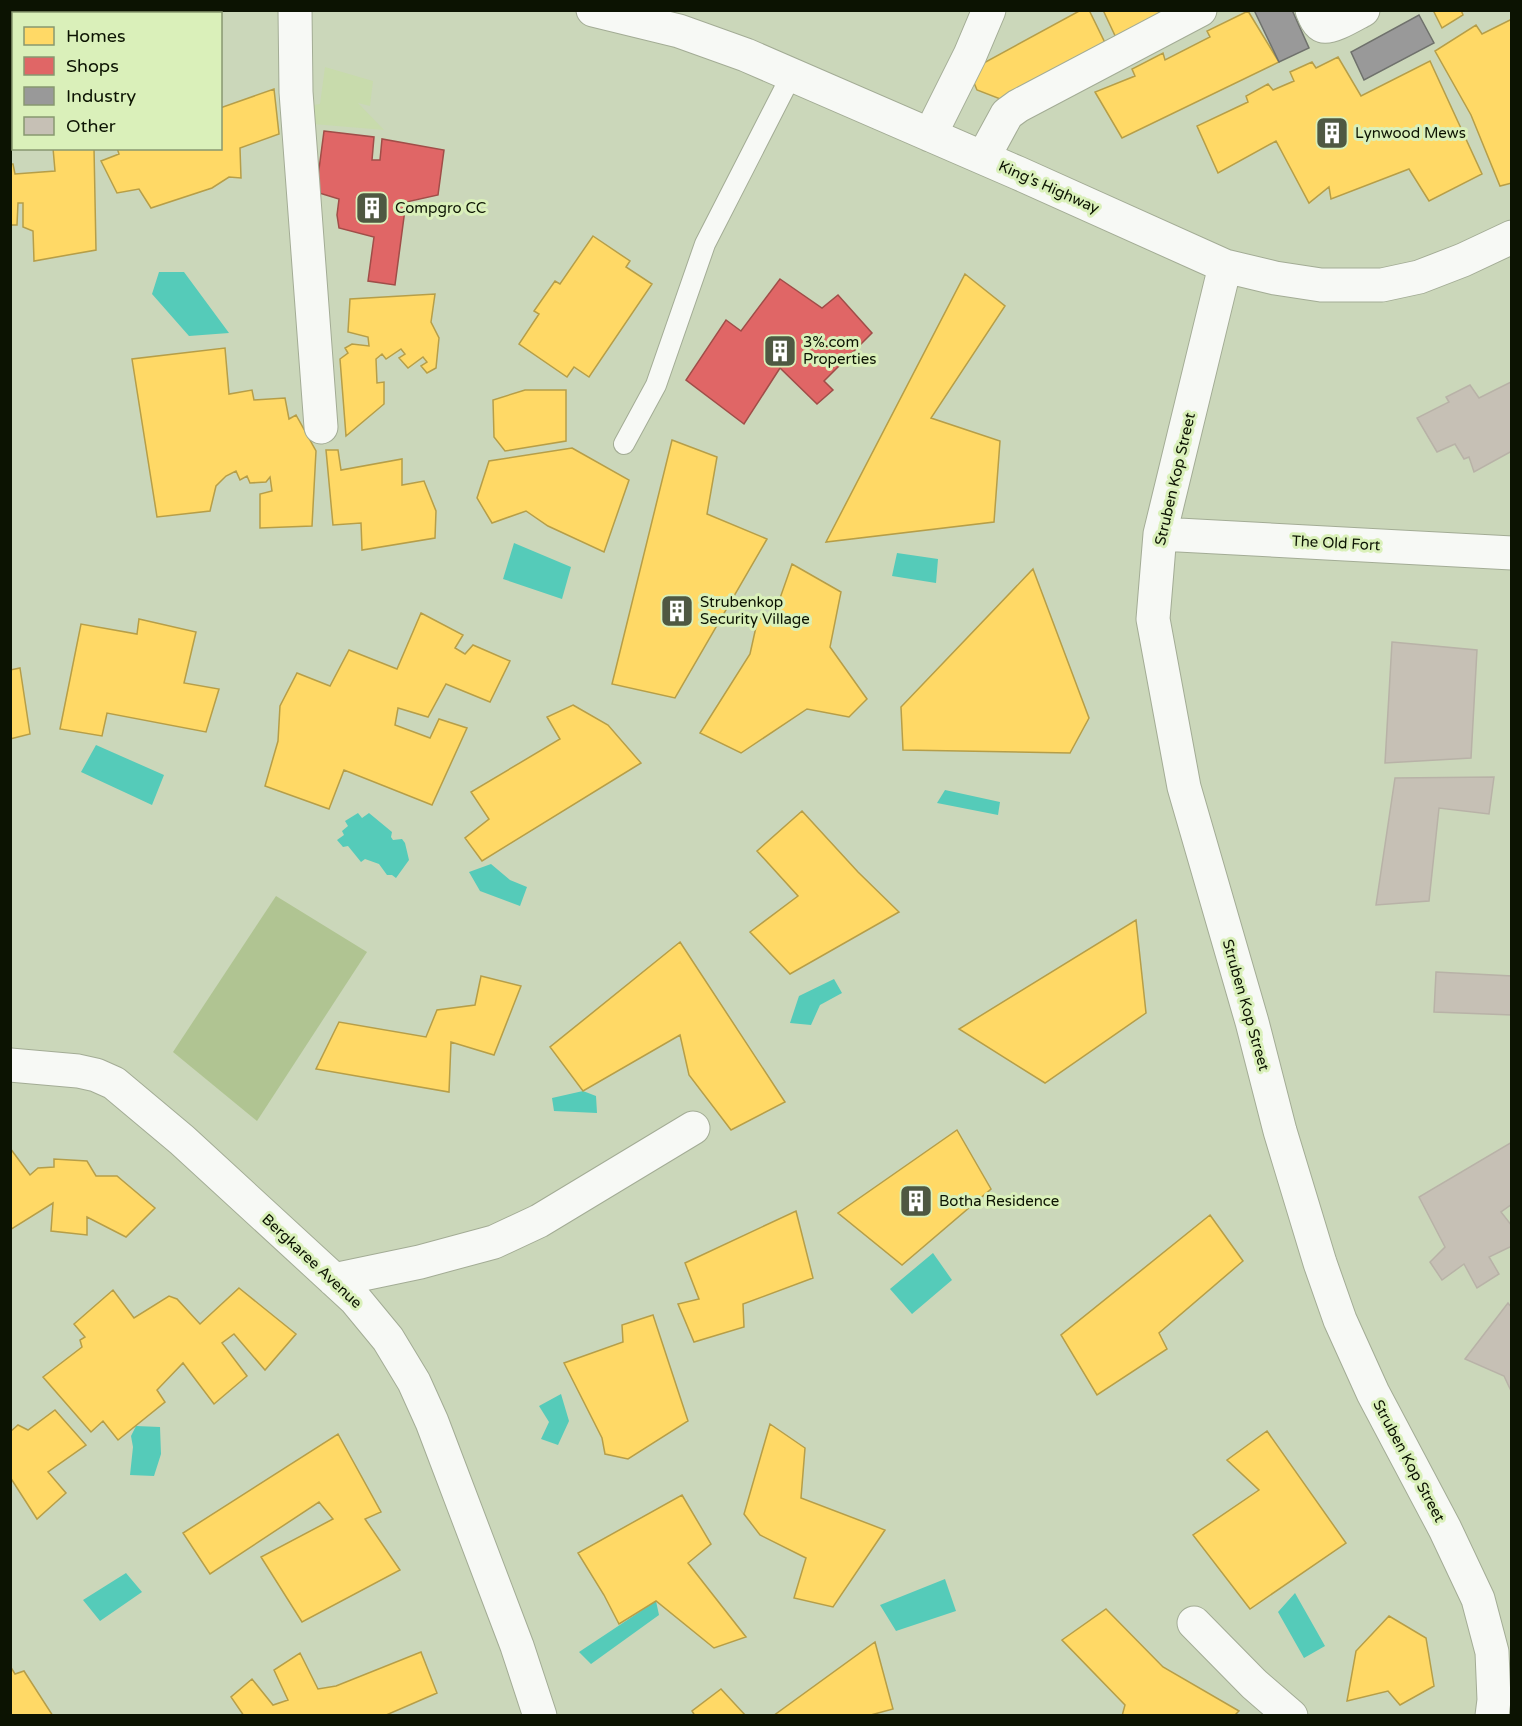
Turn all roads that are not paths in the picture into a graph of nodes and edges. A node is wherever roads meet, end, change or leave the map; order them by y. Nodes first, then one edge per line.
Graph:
1 (295, 10) edge
2 (593, 10) edge
3 (989, 10) edge
4 (1200, 10) edge
5 (1312, 10) edge
6 (1363, 10) edge
7 (792, 74) junction
8 (930, 135) junction
9 (983, 158) junction
10 (1512, 237) edge
11 (1225, 266) junction
12 (321, 428) dead end
13 (624, 444) dead end
14 (1160, 534) junction
15 (1512, 553) edge
16 (10, 1065) edge
17 (693, 1128) dead end
18 (334, 1280) junction
19 (1194, 1623) dead end
20 (540, 1716) edge
21 (1290, 1716) edge
22 (1492, 1716) edge

1 - 12 street
2 - 7 street, King's Highway
3 - 8 street
4 - 9 street
5 - 6 street
7 - 8 street, King's Highway
7 - 13 lane
8 - 9 street, King's Highway
9 - 11 street, King's Highway
10 - 11 street, King's Highway
11 - 14 street, Struben Kop Street
14 - 15 street, The Old Fort
14 - 22 street, Struben Kop Street
16 - 18 street, Bergkaree Avenue
17 - 18 street
18 - 20 street, Bergkaree Avenue
19 - 21 street

